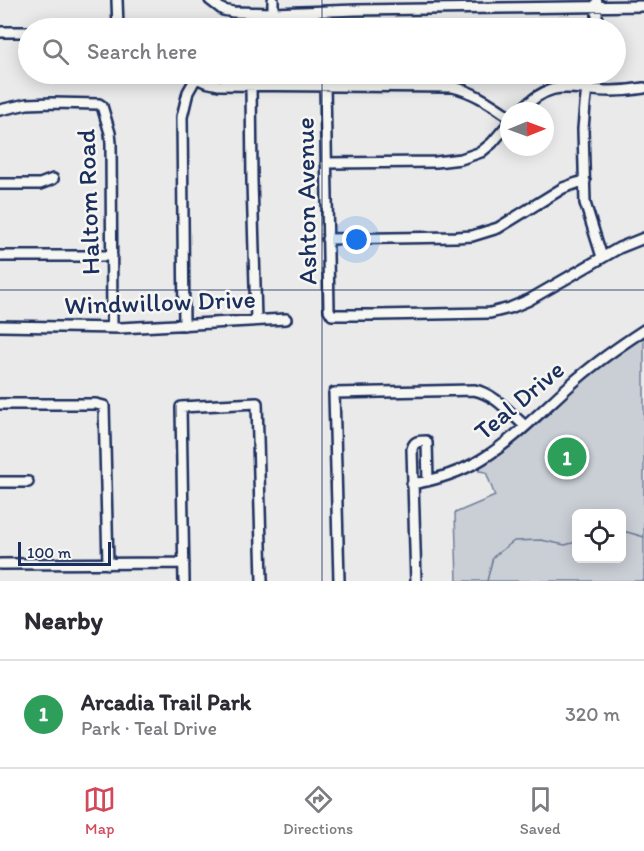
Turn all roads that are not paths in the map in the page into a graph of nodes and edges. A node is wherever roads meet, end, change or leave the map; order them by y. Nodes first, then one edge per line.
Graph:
1 (117, 0) edge
2 (210, 0) edge
3 (273, 0) edge
4 (597, 3) edge
5 (516, 4) edge
6 (357, 5) edge
7 (435, 5) edge
8 (644, 6) edge
9 (273, 13) junction
10 (118, 18) edge
11 (0, 32) edge
12 (18, 32) edge
13 (190, 84) edge
14 (216, 84) edge
15 (589, 84) edge
16 (251, 85) junction
17 (325, 85) junction
18 (644, 88) edge
19 (587, 89) junction
20 (529, 102) edge
21 (0, 110) edge
22 (500, 110) edge
23 (500, 134) edge
24 (326, 163) junction
25 (53, 179) dead end
26 (585, 181) junction
27 (0, 184) edge
28 (644, 238) edge
29 (327, 239) junction
30 (0, 256) edge
31 (112, 256) junction
32 (602, 257) junction
33 (286, 319) dead end
34 (256, 320) junction
35 (184, 325) junction
36 (0, 326) edge
37 (112, 328) junction
38 (644, 330) edge
39 (0, 404) edge
40 (525, 426) junction
41 (428, 481) junction
42 (0, 482) edge
43 (28, 482) dead end
44 (412, 484) junction
45 (184, 563) junction
46 (0, 564) edge
47 (108, 564) junction
48 (184, 581) edge
49 (262, 581) edge
50 (339, 581) edge
51 (416, 581) edge

1 - 10 street
2 - 9 street
3 - 9 street
4 - 5 street
4 - 8 street
5 - 7 street
6 - 7 street
6 - 9 street
11 - 12 street
13 - 35 street
14 - 16 street
15 - 19 street
16 - 17 street
16 - 34 street
17 - 22 street
17 - 24 street, Ashton Avenue
18 - 19 street
19 - 20 street
19 - 26 street
21 - 31 street, Haltom Road
23 - 24 street
24 - 29 street, Ashton Avenue
25 - 27 street
26 - 29 street
26 - 32 street
28 - 32 street
29 - 32 street, Ashton Avenue
30 - 31 street
31 - 37 street, Haltom Road
33 - 34 street, Windwillow Drive
34 - 35 street, Windwillow Drive
35 - 37 street, Windwillow Drive
36 - 37 street, Windwillow Drive
38 - 40 street, Teal Drive
39 - 47 street
40 - 41 street, Teal Drive
40 - 50 street
41 - 44 street, Teal Drive
41 - 44 street
42 - 43 street
44 - 51 street
45 - 47 street
45 - 48 street
45 - 49 street
46 - 47 street

